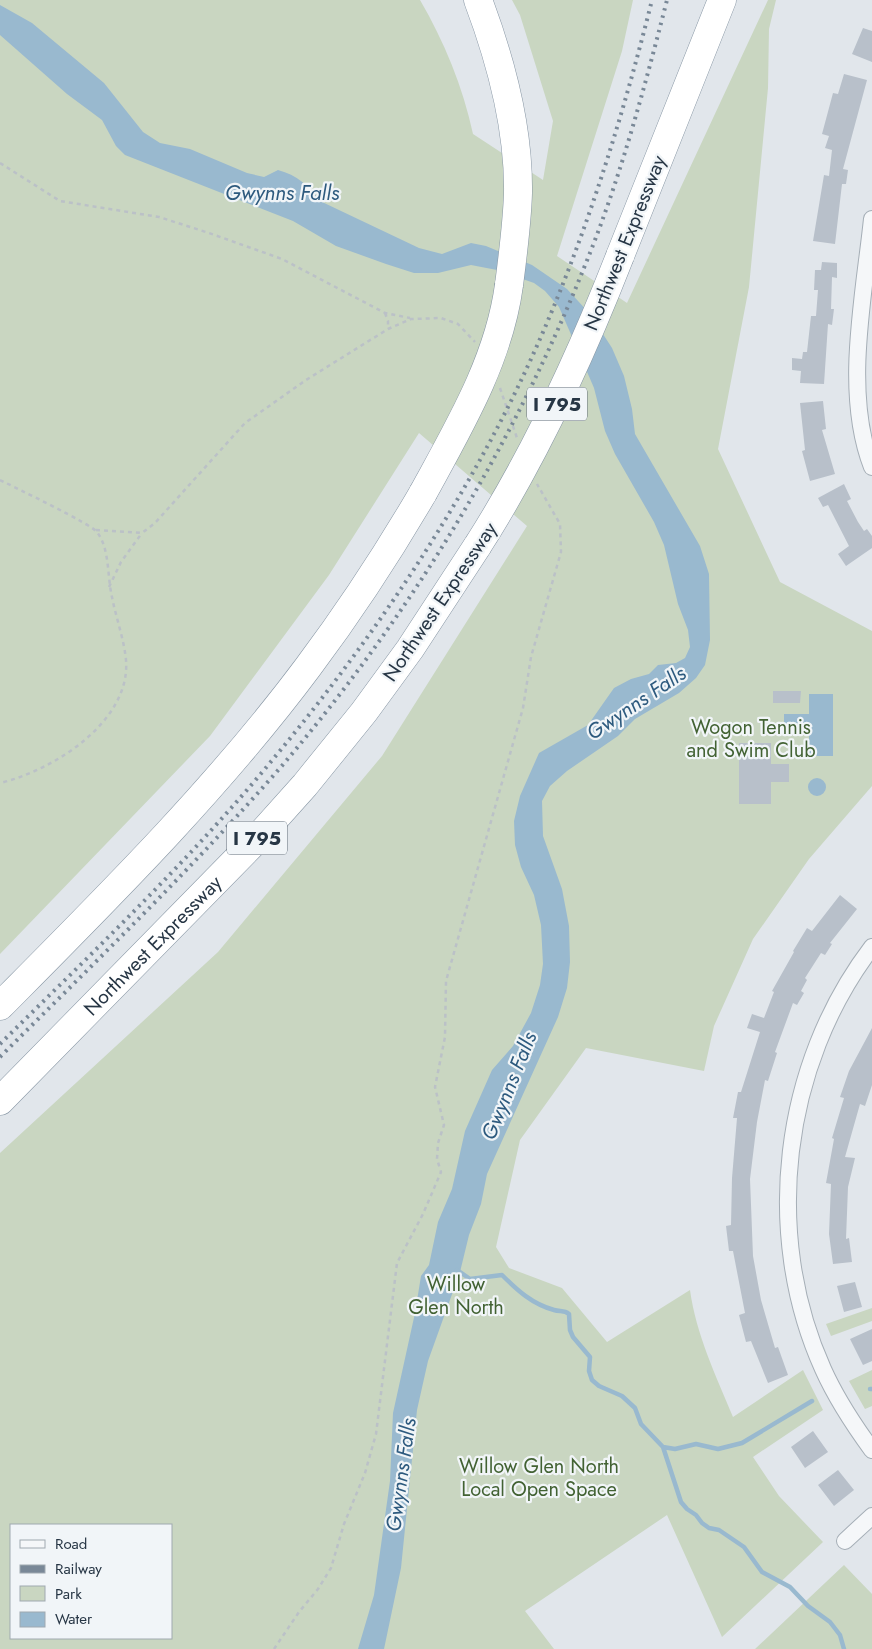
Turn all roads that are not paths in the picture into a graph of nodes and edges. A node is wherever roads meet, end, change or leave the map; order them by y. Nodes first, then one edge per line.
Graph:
1 (478, 0) edge
2 (722, 0) edge
3 (872, 219) edge
4 (872, 467) edge
5 (872, 947) edge
6 (0, 1006) edge
7 (0, 1100) edge
8 (872, 1450) edge
9 (872, 1516) edge
10 (845, 1541) dead end

1 - 6 highway, bridge
2 - 7 highway, Northwest Expressway / I 795, bridge
3 - 4 street
5 - 8 street
9 - 10 street

